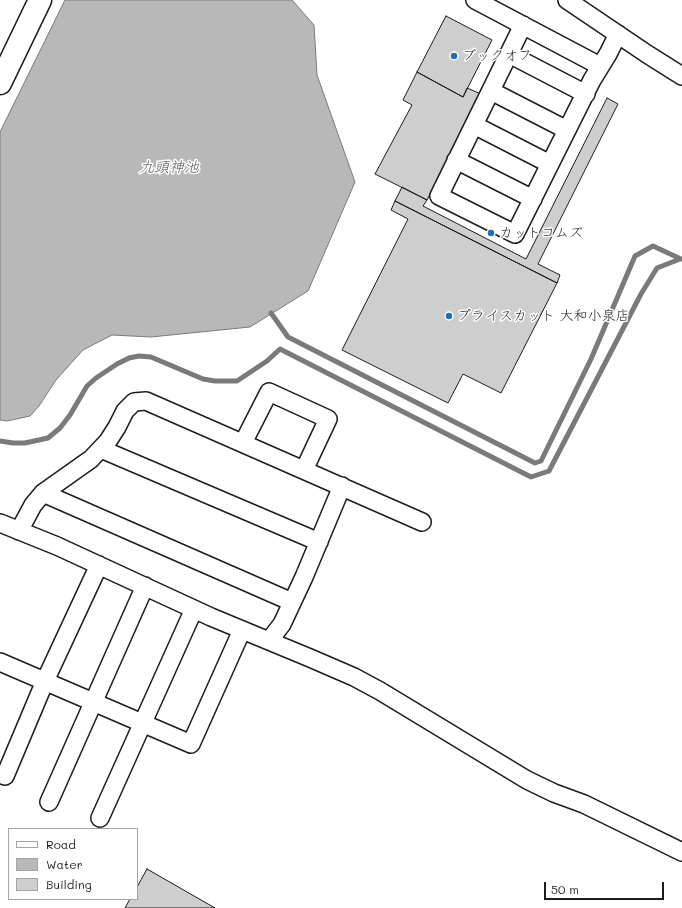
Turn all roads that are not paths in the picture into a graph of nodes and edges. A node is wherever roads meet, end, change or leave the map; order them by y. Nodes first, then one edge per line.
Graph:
1 (40, 0) edge
2 (475, 0) edge
3 (567, 0) edge
4 (524, 25) junction
5 (618, 34) junction
6 (509, 54) junction
7 (604, 60) junction
8 (682, 76) edge
9 (0, 83) edge
10 (491, 91) junction
11 (586, 94) junction
12 (474, 125) junction
13 (568, 130) junction
14 (456, 160) junction
15 (550, 164) junction
16 (533, 199) junction
17 (243, 443) junction
18 (101, 449) junction
19 (304, 470) junction
20 (342, 486) junction
21 (43, 493) junction
22 (422, 522) dead end
23 (0, 523) edge
24 (19, 531) junction
25 (319, 542) junction
26 (99, 565) junction
27 (145, 586) junction
28 (292, 602) junction
29 (194, 609) junction
30 (242, 630) junction
31 (269, 641) junction
32 (0, 662) edge
33 (45, 681) junction
34 (93, 702) junction
35 (143, 724) junction
36 (4, 776) dead end
37 (49, 802) dead end
38 (100, 818) dead end
39 (682, 852) edge

1 - 9 main road
2 - 4 street
3 - 5 street
4 - 6 street
4 - 7 street
5 - 7 street
5 - 8 street
6 - 10 street
6 - 11 street
7 - 11 street
10 - 12 street
10 - 13 street
11 - 13 street
12 - 14 street
12 - 15 street
13 - 15 street
14 - 16 street
14 - 16 street
15 - 16 street
17 - 18 street
17 - 19 street
17 - 19 street
18 - 21 street
18 - 25 street
19 - 20 street
20 - 22 street
20 - 25 street
21 - 24 street
21 - 28 street
23 - 24 street
24 - 26 street
25 - 28 street
26 - 27 street
26 - 33 street
27 - 29 street
27 - 34 street
28 - 31 street
29 - 30 street
29 - 35 street
30 - 31 street
30 - 35 street
31 - 39 street
32 - 33 street
33 - 34 street
33 - 36 street
34 - 35 street
34 - 37 street
35 - 38 street

